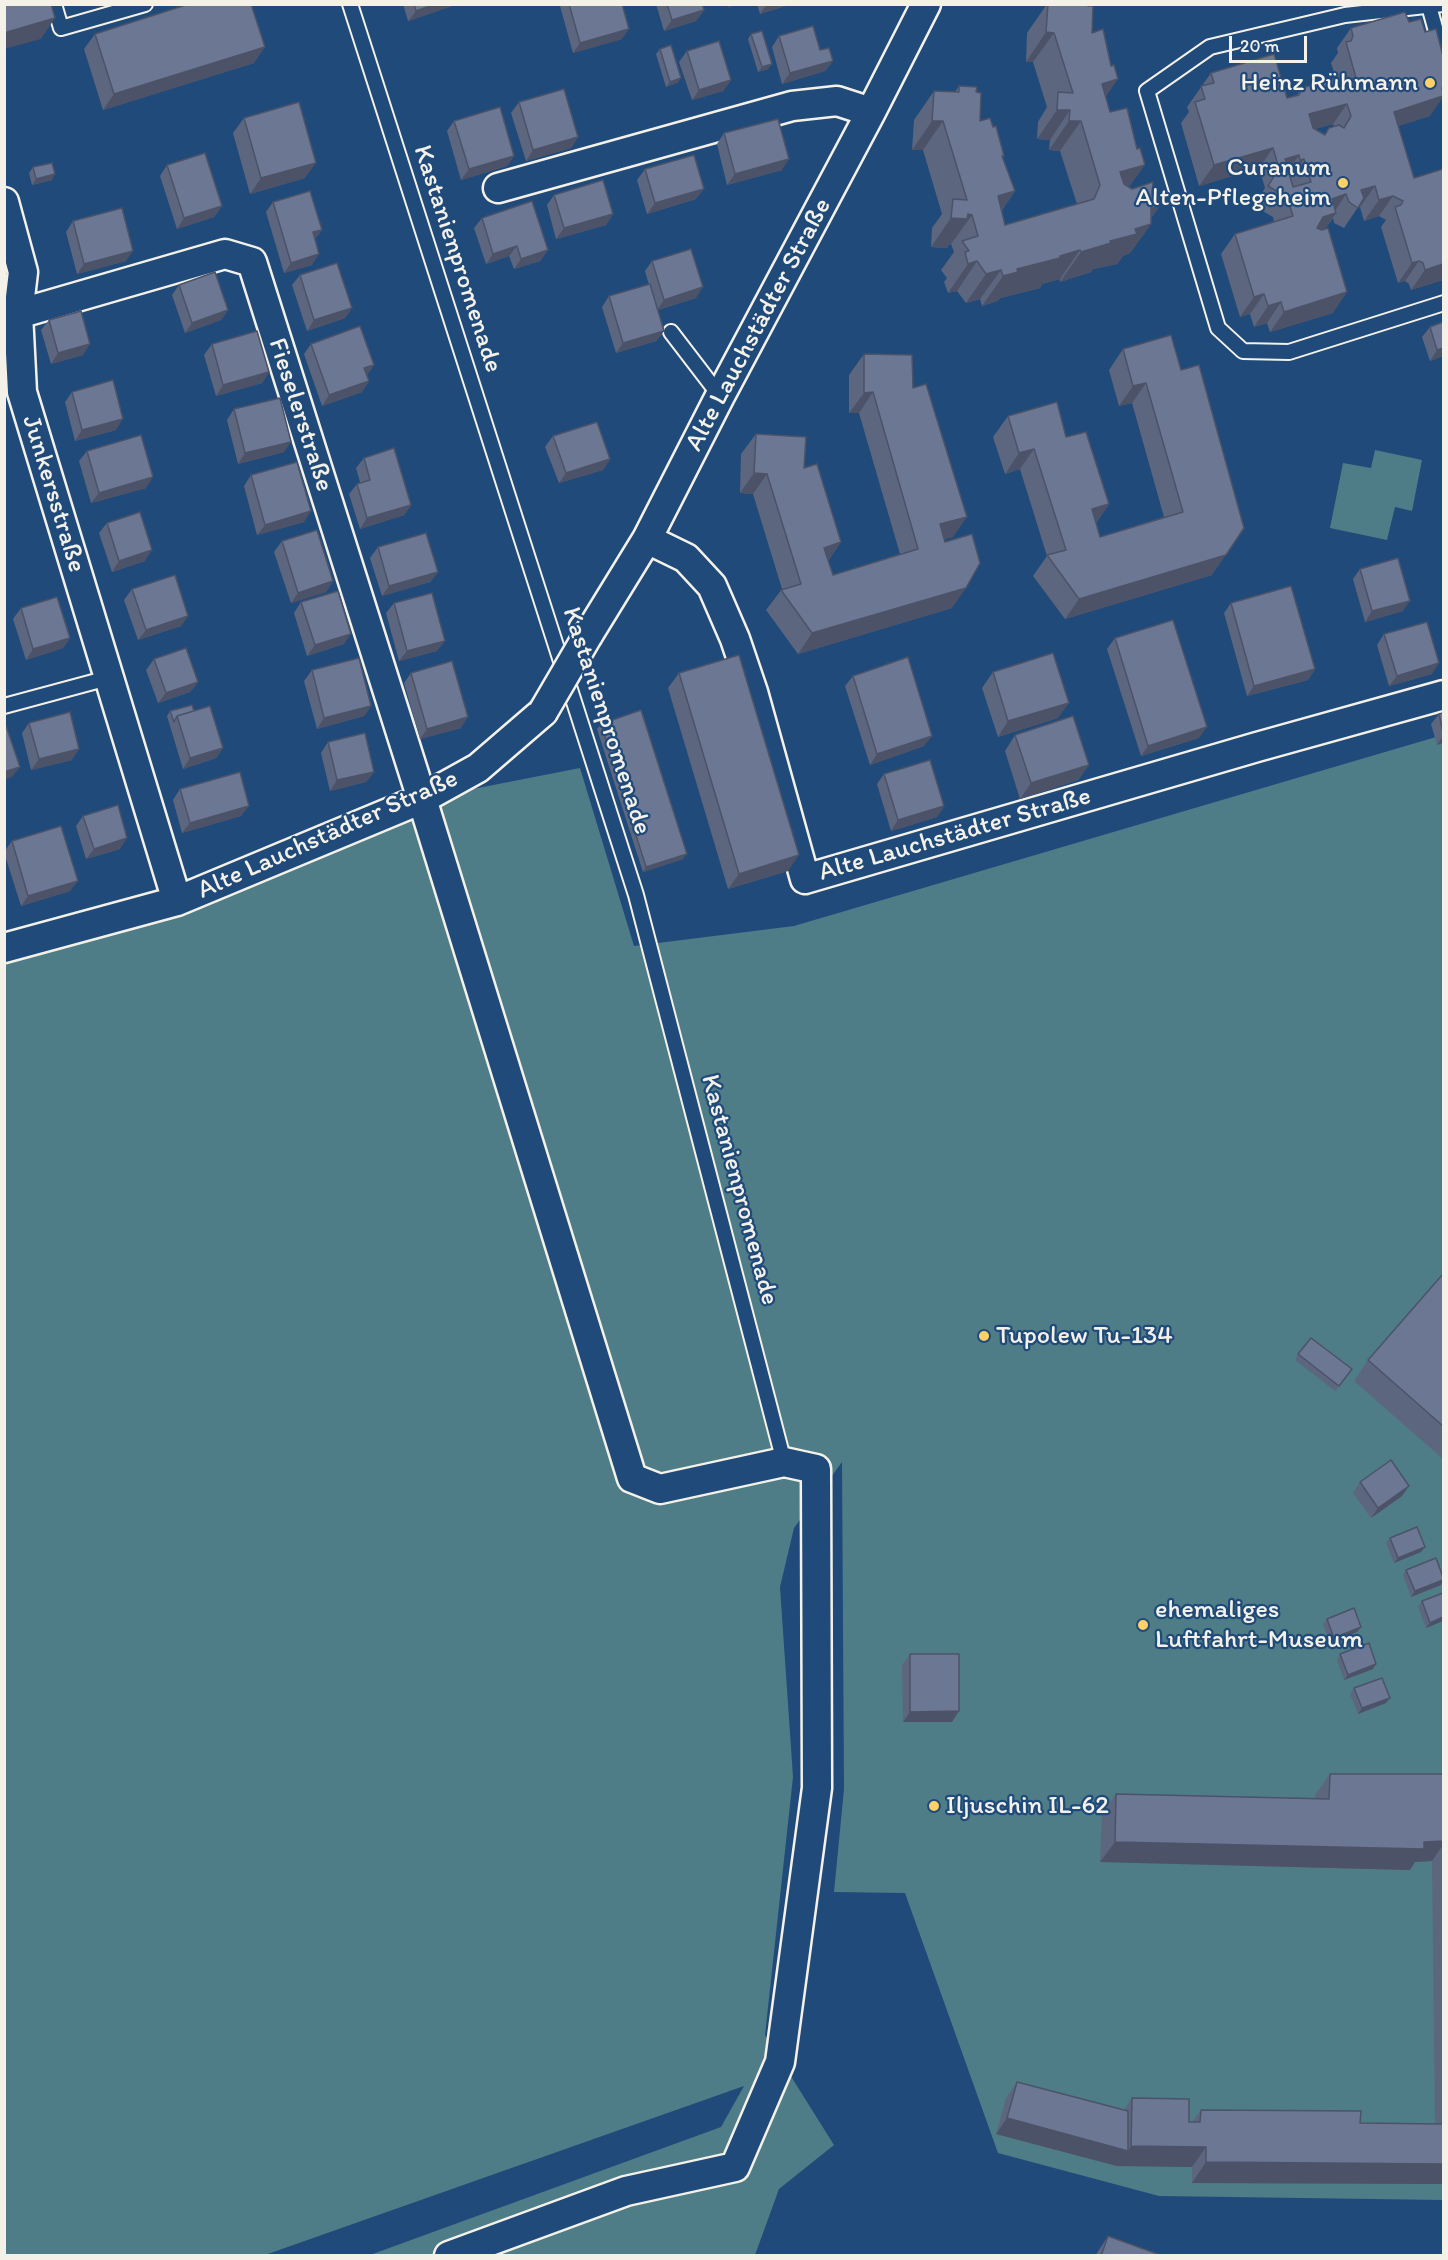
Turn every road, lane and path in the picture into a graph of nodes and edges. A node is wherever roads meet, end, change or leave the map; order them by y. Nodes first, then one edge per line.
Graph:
1 (54, 4) edge
2 (145, 4) edge
3 (350, 4) edge
4 (926, 4) edge
5 (1443, 4) edge
6 (1429, 6) edge
7 (1443, 60) edge
8 (871, 112) junction
9 (498, 188) dead end
10 (4, 202) edge
11 (1443, 303) edge
12 (18, 314) junction
13 (670, 332) dead end
14 (720, 396) junction
15 (647, 539) junction
16 (108, 678) junction
17 (1443, 696) edge
18 (4, 706) edge
19 (423, 799) junction
20 (177, 901) junction
21 (4, 948) edge
22 (784, 1462) junction
23 (449, 2256) edge

1 - 2 lane
3 - 22 lane, Kastanienpromenade
4 - 8 street, Alte Lauchstädter Straße
5 - 6 lane
6 - 7 lane
6 - 11 lane
8 - 9 street
8 - 14 street, Alte Lauchstädter Straße
10 - 12 street, Junkersstraße
12 - 16 street, Junkersstraße
12 - 19 street, Fieselerstraße
13 - 14 lane
14 - 15 street, Alte Lauchstädter Straße
15 - 17 street, Alte Lauchstädter Straße
15 - 19 street, Alte Lauchstädter Straße, bridge
16 - 18 lane
16 - 20 street, Junkersstraße
19 - 20 street, Alte Lauchstädter Straße
19 - 22 street
20 - 21 street, Alte Lauchstädter Straße
22 - 23 street

